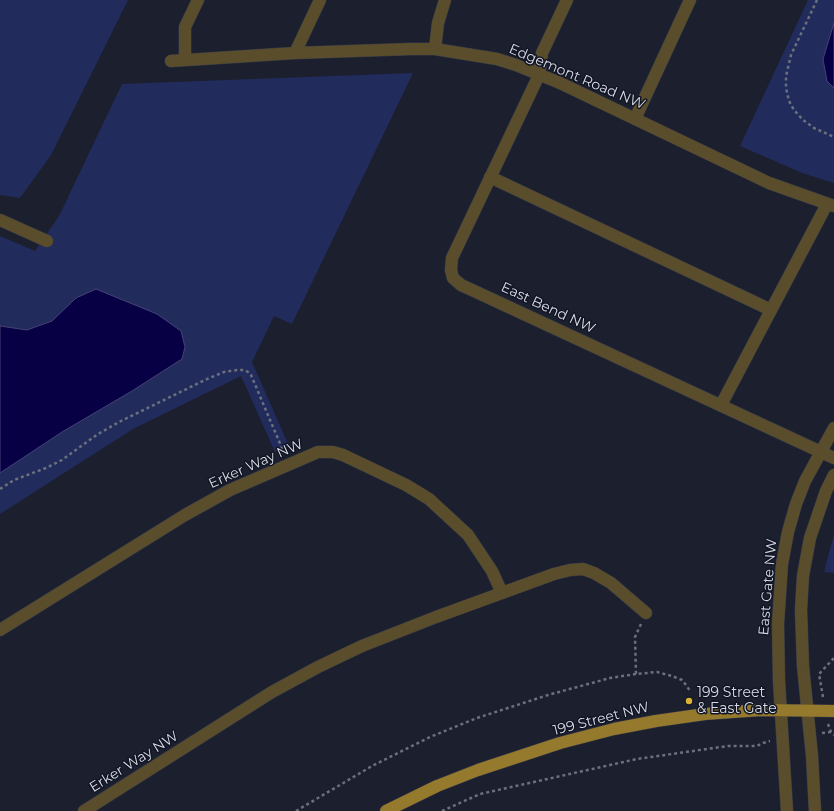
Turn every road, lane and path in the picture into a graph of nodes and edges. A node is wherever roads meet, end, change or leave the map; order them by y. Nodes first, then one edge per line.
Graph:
1 (198, 0) edge
2 (320, 0) edge
3 (445, 0) edge
4 (567, 0) edge
5 (690, 0) edge
6 (817, 0) edge
7 (435, 49) junction
8 (295, 53) junction
9 (185, 60) junction
10 (171, 61) dead end
11 (539, 75) junction
12 (635, 119) junction
13 (834, 137) edge
14 (490, 177) junction
15 (830, 205) edge
16 (0, 220) edge
17 (47, 241) dead end
18 (771, 310) junction
19 (721, 405) junction
20 (834, 428) edge
21 (821, 452) junction
22 (834, 458) edge
23 (289, 465) junction
24 (834, 475) edge
25 (0, 489) edge
26 (502, 593) junction
27 (646, 613) joint
28 (0, 630) edge
29 (834, 658) edge
30 (636, 674) junction
31 (819, 674) dead end
32 (690, 691) dead end
33 (780, 710) junction
34 (808, 711) junction
35 (834, 711) edge
36 (831, 732) dead end
37 (834, 735) edge
38 (763, 742) dead end
39 (84, 811) edge
40 (296, 811) edge
41 (386, 811) edge
42 (442, 811) edge
43 (787, 811) edge
44 (815, 811) edge

1 - 9 street
2 - 8 street
3 - 7 street
4 - 11 street, East Bend NW
5 - 12 street
6 - 13 path
7 - 8 street, Edgemont Road NW
7 - 11 street, Edgemont Road NW
8 - 9 street, Edgemont Road NW
9 - 10 street, Edgemont Road NW
11 - 12 street, Edgemont Road NW
11 - 14 street, East Bend NW
12 - 15 street, Edgemont Road NW
14 - 18 street
14 - 19 street, East Bend NW
15 - 18 street
16 - 17 street
18 - 19 street
19 - 21 street, East Bend NW
20 - 21 street, East Gate NW
21 - 22 street, East Bend NW
21 - 33 street, East Gate NW
23 - 25 path
23 - 26 street, Erker Way NW
23 - 28 street, Erker Way NW
24 - 34 street
26 - 27 street, Erker Way NW
26 - 39 street, Erker Way NW
27 - 30 path
29 - 31 path
30 - 32 path
30 - 40 path
33 - 34 main road, 199 Street NW
33 - 41 main road, 199 Street NW
33 - 43 street, East Gate NW
34 - 35 main road, 199 Street NW
34 - 44 street
36 - 37 path
38 - 42 path

